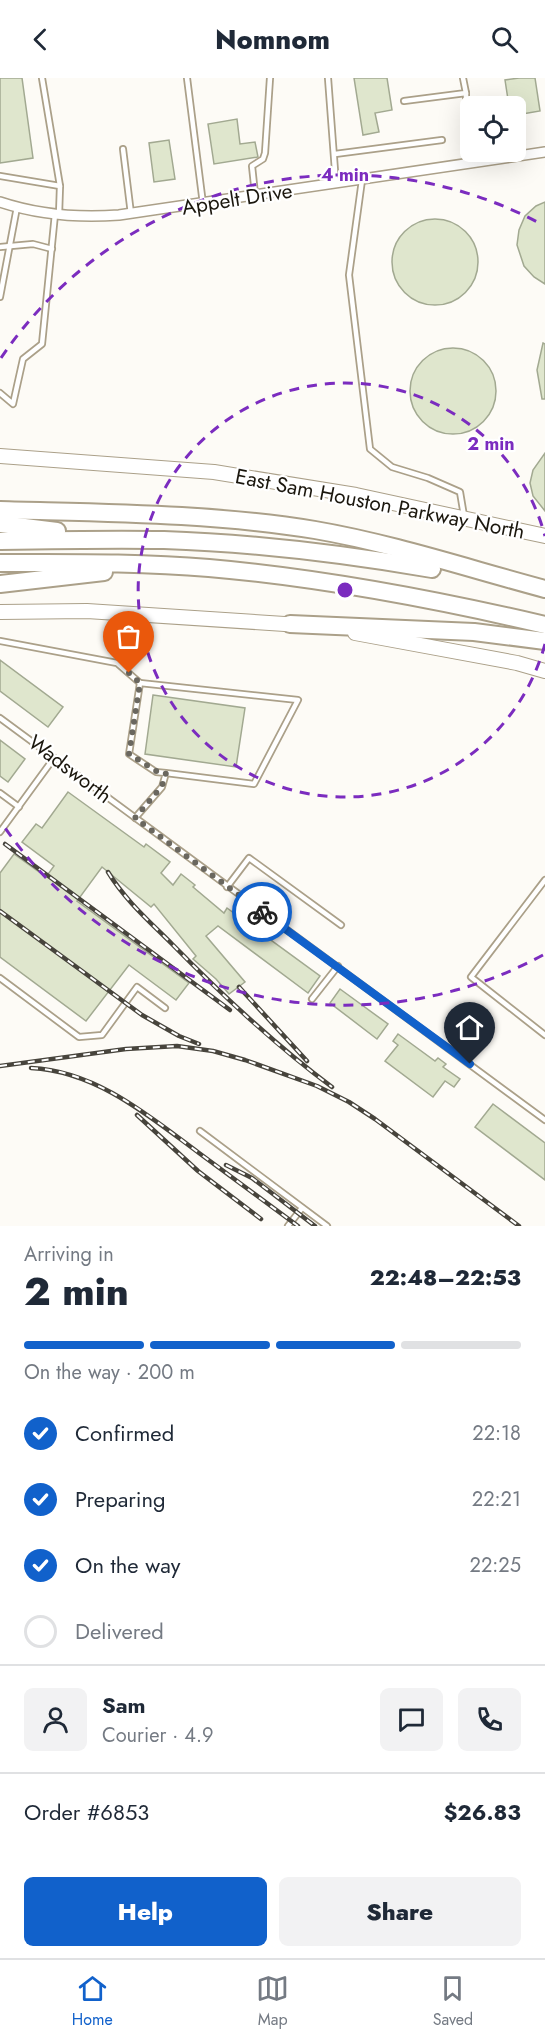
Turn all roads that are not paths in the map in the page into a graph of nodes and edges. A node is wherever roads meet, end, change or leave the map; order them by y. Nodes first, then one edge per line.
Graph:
1 (42, 78) edge
2 (188, 78) edge
3 (270, 78) edge
4 (328, 78) edge
5 (463, 78) edge
6 (466, 93) junction
7 (404, 101) dead end
8 (442, 140) dead end
9 (123, 149) dead end
10 (545, 152) edge
11 (335, 154) junction
12 (471, 164) junction
13 (0, 176) edge
14 (362, 180) junction
15 (336, 184) junction
16 (60, 186) junction
17 (255, 196) junction
18 (0, 202) edge
19 (203, 204) junction
20 (16, 207) junction
21 (57, 214) junction
22 (131, 214) junction
23 (10, 245) junction
24 (0, 247) edge
25 (52, 249) junction
26 (2, 274) edge
27 (0, 297) edge
28 (0, 393) edge
29 (0, 456) edge
30 (0, 509) edge
31 (465, 518) junction
32 (0, 525) edge
33 (545, 537) edge
34 (165, 540) junction
35 (0, 541) edge
36 (0, 563) edge
37 (171, 565) junction
38 (0, 584) edge
39 (545, 590) edge
40 (0, 612) edge
41 (290, 624) junction
42 (545, 625) edge
43 (0, 641) edge
44 (545, 641) edge
45 (545, 671) edge
46 (140, 683) junction
47 (0, 718) edge
48 (54, 758) junction
49 (166, 773) junction
50 (0, 793) edge
51 (19, 807) junction
52 (135, 818) junction
53 (0, 832) edge
54 (545, 880) edge
55 (227, 887) junction
56 (341, 925) dead end
57 (338, 966) junction
58 (0, 978) edge
59 (312, 999) dead end
60 (165, 1008) dead end
61 (545, 1035) edge
62 (545, 1120) edge
63 (200, 1131) dead end
64 (302, 1208) junction
65 (288, 1226) edge
66 (327, 1226) edge

1 - 16 lane
2 - 19 lane
3 - 17 lane
4 - 11 lane
5 - 6 lane
6 - 7 lane
6 - 12 lane
8 - 11 lane
9 - 22 lane
10 - 12 street, Appelt Drive
11 - 15 lane
12 - 14 street, Appelt Drive
13 - 16 lane
14 - 15 street, Appelt Drive
14 - 31 lane
15 - 17 street, Appelt Drive
16 - 21 lane
17 - 19 street, Appelt Drive
18 - 20 street, Appelt Drive
19 - 22 street, Appelt Drive
20 - 21 street, Appelt Drive
20 - 23 lane
21 - 22 street, Appelt Drive
21 - 25 lane
23 - 24 lane
23 - 25 lane
23 - 26 lane
25 - 28 lane
26 - 27 lane
29 - 31 main road, East Sam Houston Parkway North
30 - 39 highway
31 - 33 main road, East Sam Houston Parkway North
32 - 34 highway
34 - 35 highway
34 - 39 highway
36 - 37 highway
37 - 38 highway
37 - 42 highway
40 - 41 main road
41 - 44 highway
41 - 45 main road
43 - 46 lane
46 - 49 lane
46 - 49 lane
47 - 48 lane, Wadsworth
48 - 51 lane
48 - 52 lane, Wadsworth
49 - 52 lane
50 - 51 lane
51 - 53 lane
52 - 55 lane, Wadsworth
54 - 61 lane
55 - 56 lane
55 - 57 lane, Wadsworth
57 - 59 lane
57 - 62 lane, Wadsworth
58 - 60 lane
63 - 64 lane
64 - 65 lane
64 - 66 lane

